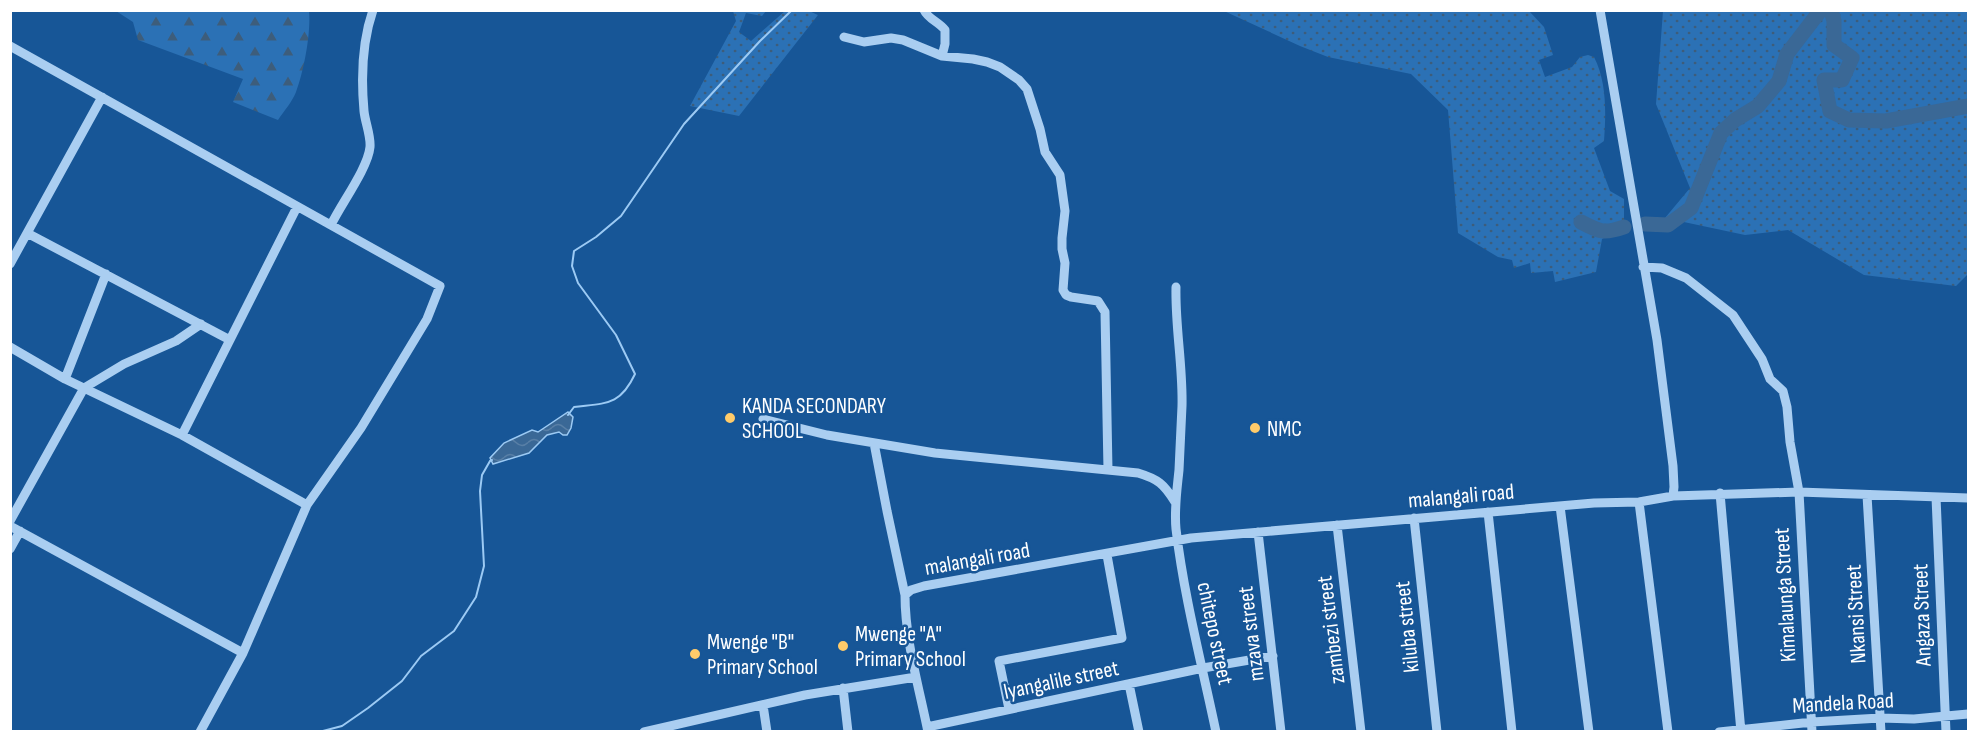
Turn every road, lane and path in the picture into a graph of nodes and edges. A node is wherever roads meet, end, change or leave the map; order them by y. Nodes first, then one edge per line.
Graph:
1 (373, 10) edge
2 (924, 10) edge
3 (1600, 10) edge
4 (844, 37) dead end
5 (10, 46) edge
6 (942, 56) junction
7 (102, 97) junction
8 (297, 207) junction
9 (331, 225) junction
10 (27, 233) junction
11 (10, 264) edge
12 (1643, 267) junction
13 (106, 274) junction
14 (1176, 287) dead end
15 (201, 324) junction
16 (230, 340) junction
17 (10, 347) edge
18 (65, 379) junction
19 (84, 388) junction
20 (763, 419) dead end
21 (182, 435) junction
22 (874, 443) junction
23 (1108, 470) junction
24 (1799, 492) junction
25 (1720, 494) junction
26 (1867, 495) junction
27 (1673, 496) junction
28 (1936, 497) junction
29 (1968, 498) edge
30 (1175, 502) junction
31 (1638, 502) junction
32 (307, 505) junction
33 (1560, 506) junction
34 (1488, 512) junction
35 (1414, 518) junction
36 (10, 521) edge
37 (1337, 525) junction
38 (10, 526) edge
39 (20, 531) junction
40 (1258, 532) junction
41 (1178, 541) junction
42 (10, 549) edge
43 (1107, 555) junction
44 (905, 595) junction
45 (243, 653) junction
46 (1273, 656) junction
47 (1203, 668) junction
48 (916, 677) junction
49 (1129, 684) junction
50 (843, 688) junction
51 (762, 705) junction
52 (1009, 709) junction
53 (1968, 714) edge
54 (1945, 716) junction
55 (1880, 718) junction
56 (1812, 727) edge
57 (927, 729) edge
58 (1741, 730) edge
59 (200, 732) edge
60 (644, 732) edge
61 (767, 732) edge
62 (848, 732) edge
63 (1139, 732) edge
64 (1216, 732) edge
65 (1281, 732) edge
66 (1361, 732) edge
67 (1437, 732) edge
68 (1512, 732) edge
69 (1589, 732) edge
70 (1668, 732) edge
71 (1719, 732) edge
72 (1881, 732) edge
73 (1946, 732) edge

1 - 9 street
2 - 6 street
3 - 12 street
4 - 6 street
5 - 7 street
6 - 23 street
7 - 8 street
7 - 10 street
8 - 9 street
8 - 16 street
9 - 32 street
10 - 11 street
10 - 13 street
12 - 24 street, Kimalaunga Street
12 - 27 street
13 - 15 street
13 - 18 street
14 - 30 street, chitepo street
15 - 16 street
15 - 19 street
16 - 21 street
17 - 18 street
18 - 19 street
19 - 21 street
19 - 36 street
20 - 22 street
21 - 32 street
22 - 23 street
22 - 44 street
23 - 30 street
24 - 25 street, malangali road
24 - 26 street, malangali road
24 - 56 street, Kimalaunga Street
25 - 27 street, malangali road
25 - 58 street
26 - 28 street, malangali road
26 - 55 street, Nkansi Street
27 - 31 street, malangali road
28 - 29 street, malangali road
28 - 54 street, Angaza Street
30 - 41 street, chitepo street
31 - 33 street, malangali road
31 - 70 street
32 - 45 street
33 - 34 street, malangali road
33 - 69 street
34 - 35 street, malangali road
34 - 68 street
35 - 37 street, malangali road
35 - 67 street, kiluba street
37 - 40 street, malangali road
37 - 66 street, zambezi street
38 - 39 street
39 - 42 street
39 - 45 street
40 - 41 street, malangali road
40 - 46 street, mzava street
41 - 43 street, malangali road
41 - 47 street, chitepo street
43 - 44 street, malangali road
43 - 52 street
44 - 48 street, malangali road
45 - 59 street
46 - 47 street, lyangalile street
46 - 65 street, mzava street
47 - 49 street, lyangalile street
47 - 64 street, chitepo street
48 - 50 street
48 - 57 street, malangali road
49 - 52 street, lyangalile street
49 - 63 street
50 - 51 street
50 - 62 street
51 - 60 street
51 - 61 street
52 - 57 street, lyangalile street
53 - 54 street, Mandela Road
54 - 55 street, Mandela Road
54 - 73 street, Angaza Street
55 - 56 street, Mandela Road
55 - 72 street, Nkansi Street
56 - 58 street, Mandela Road
58 - 71 street, Mandela Road

